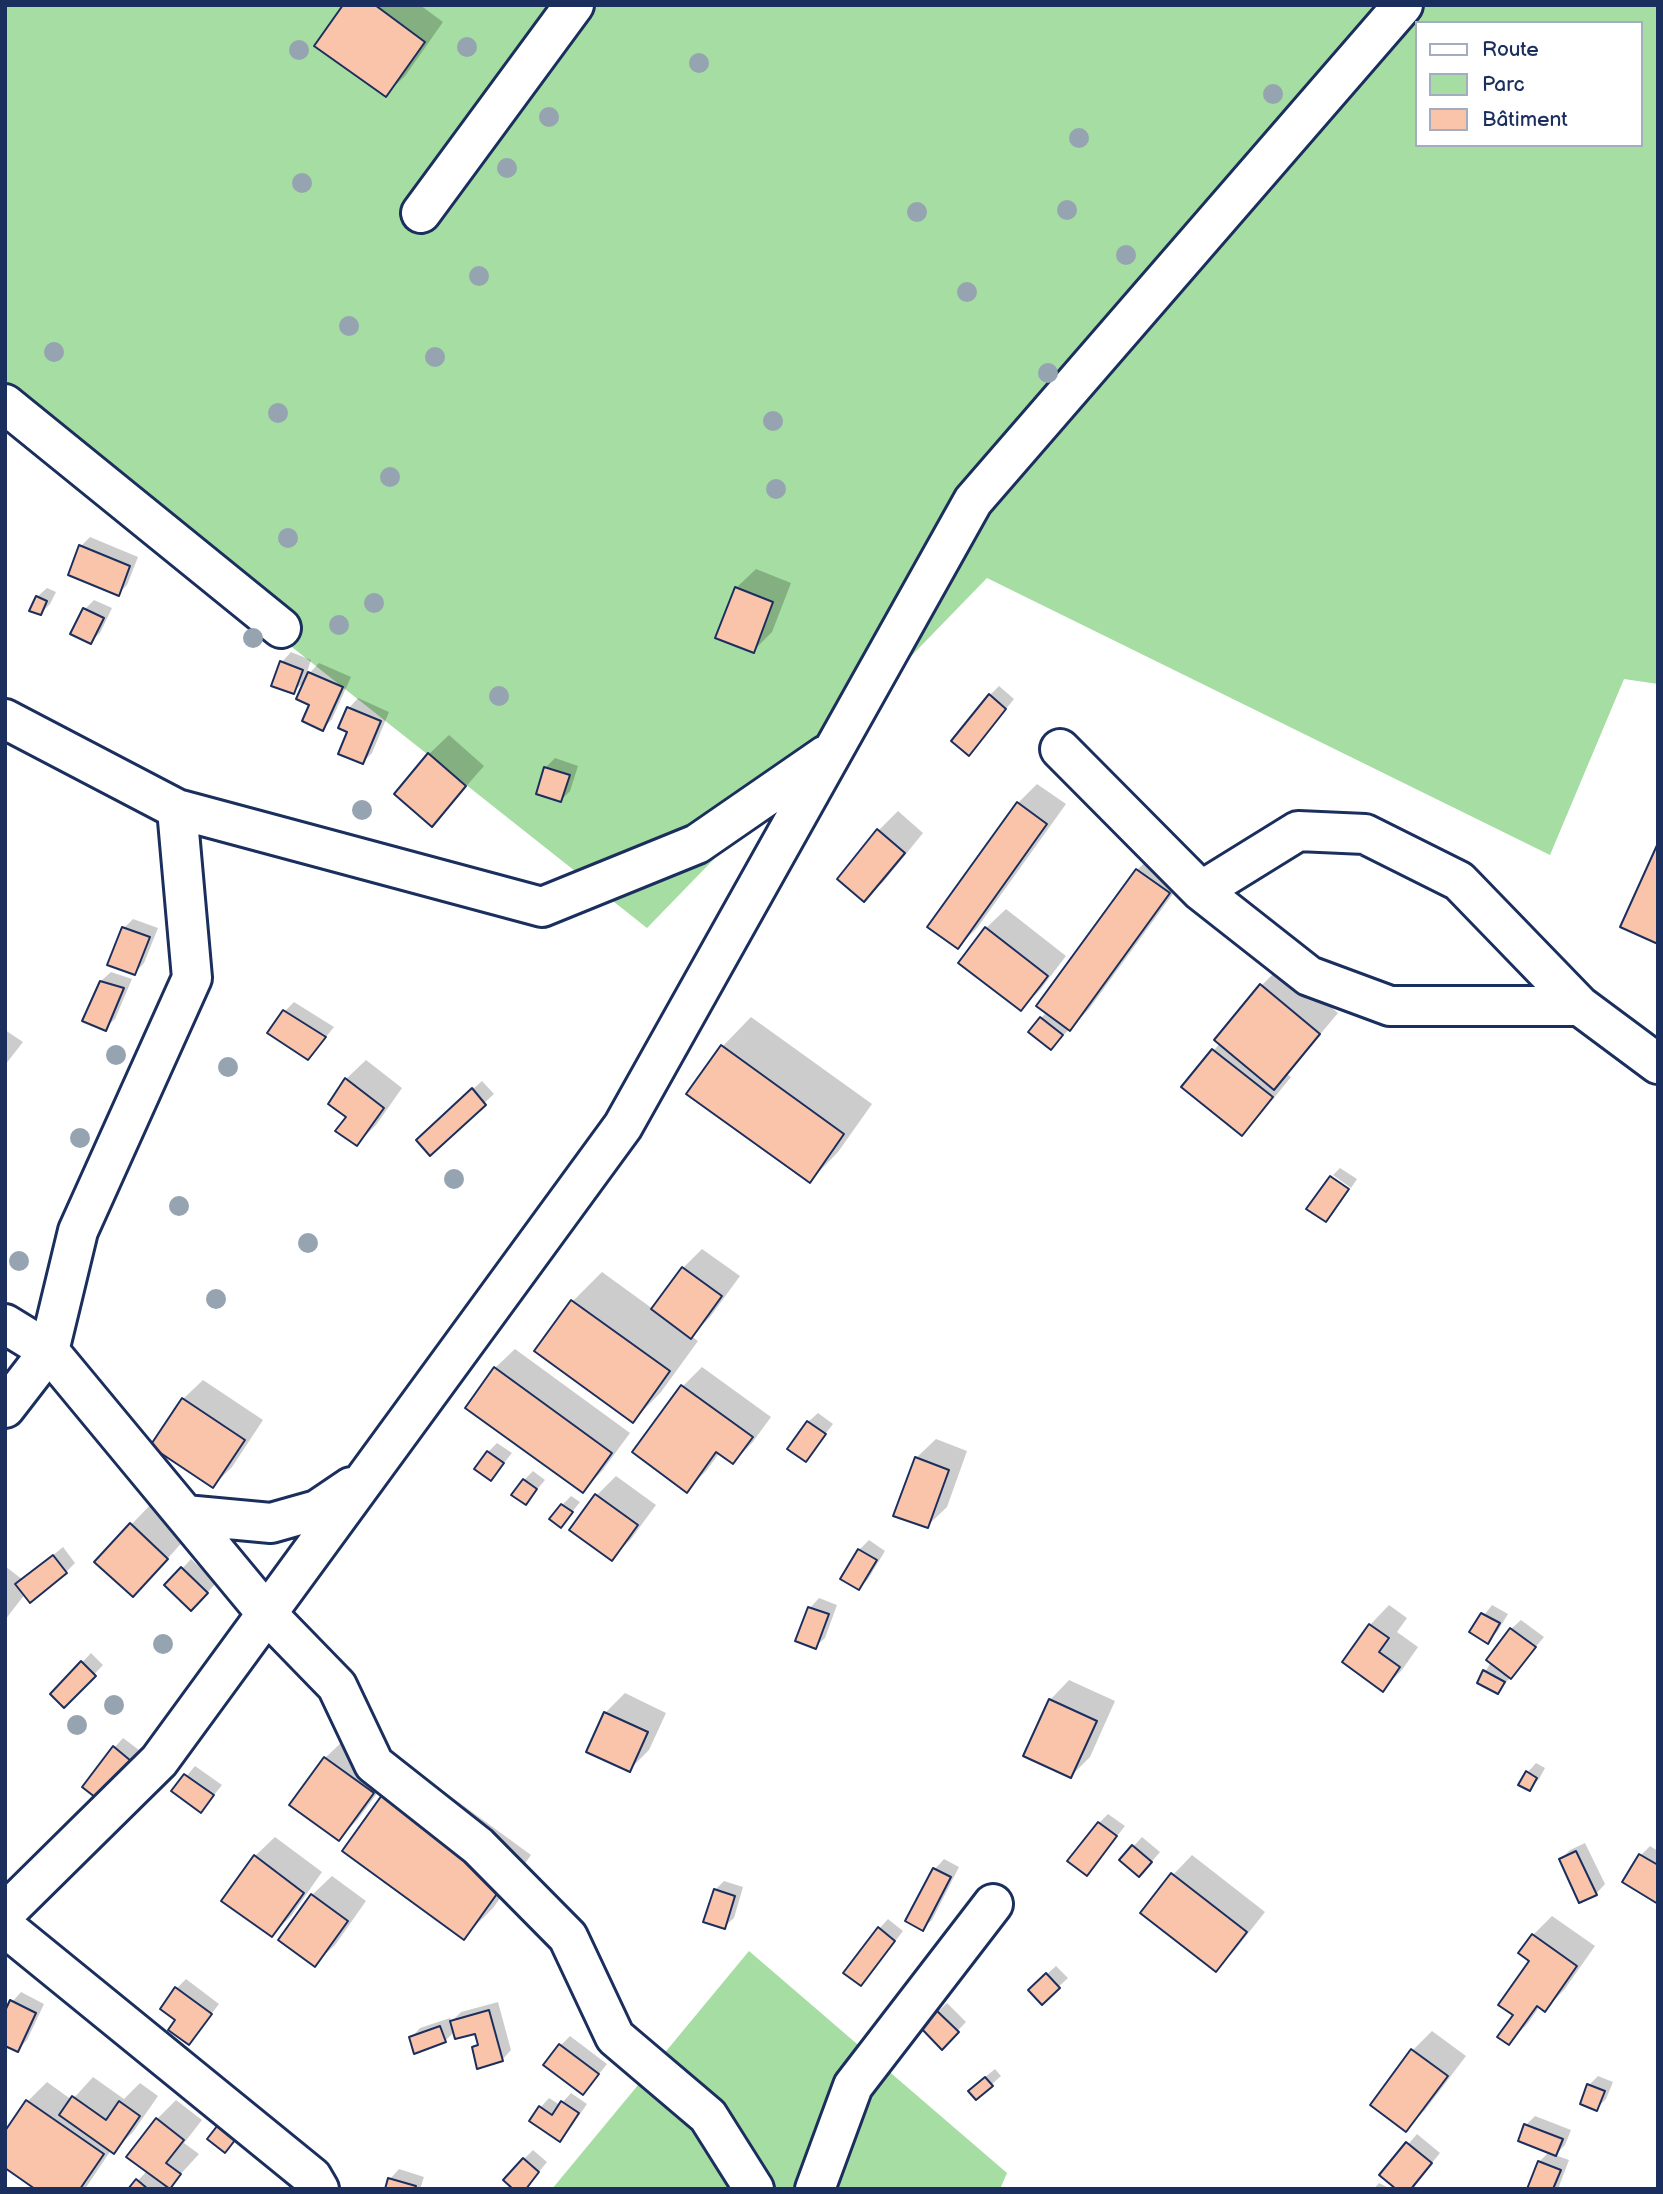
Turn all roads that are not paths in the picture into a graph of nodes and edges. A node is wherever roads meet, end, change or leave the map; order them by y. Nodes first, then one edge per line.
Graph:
1 (574, 5) edge
2 (1403, 5) edge
3 (421, 213) dead end
4 (5, 404) edge
5 (281, 628) dead end
6 (5, 719) edge
7 (834, 749) junction
8 (1060, 749) dead end
9 (177, 809) junction
10 (1201, 891) junction
11 (1580, 1006) junction
12 (1658, 1064) edge
13 (5, 1324) edge
14 (49, 1351) junction
15 (5, 1408) edge
16 (367, 1476) junction
17 (185, 1515) junction
18 (267, 1614) junction
19 (993, 1904) dead end
20 (5, 1913) edge
21 (5, 1927) edge
22 (319, 2189) edge
23 (754, 2189) edge
24 (815, 2189) edge

1 - 3 street
2 - 7 street
4 - 5 street
6 - 9 street
7 - 9 street
7 - 16 street
8 - 10 street
9 - 14 street
10 - 11 street
10 - 11 street
11 - 12 street
13 - 14 street
14 - 15 street
14 - 17 street
16 - 17 street
16 - 18 street
17 - 18 street
18 - 20 street
18 - 23 street
19 - 24 street
21 - 22 street

